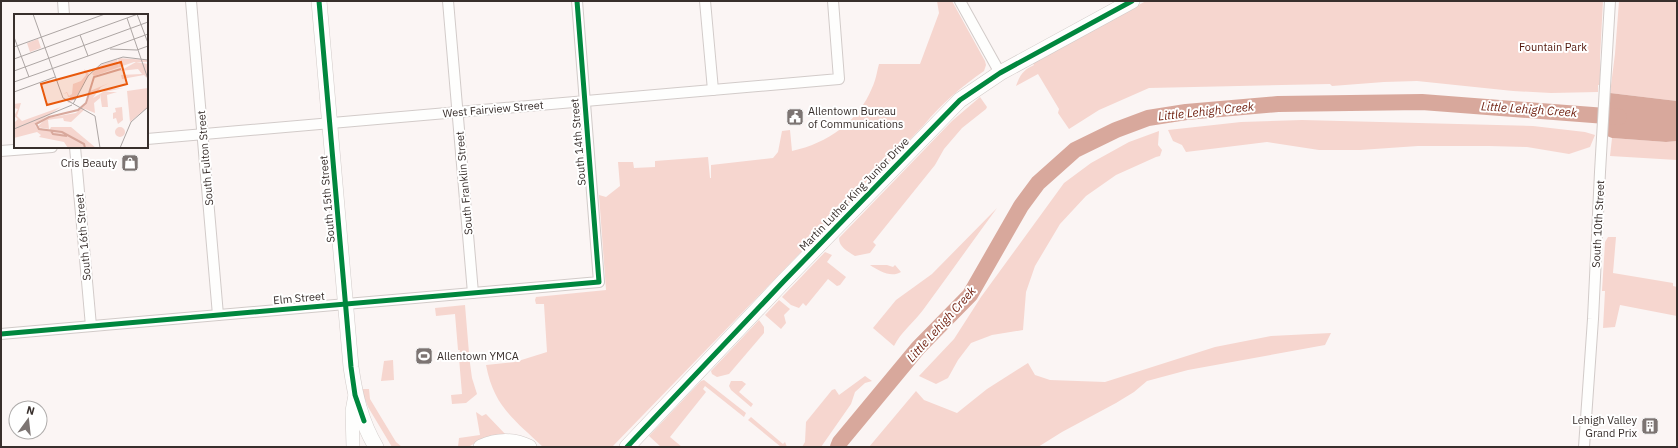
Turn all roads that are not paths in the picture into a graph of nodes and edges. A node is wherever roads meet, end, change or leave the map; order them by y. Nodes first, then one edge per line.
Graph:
1 (63, 1) edge
2 (191, 1) edge
3 (320, 1) edge
4 (448, 1) edge
5 (577, 1) edge
6 (705, 1) edge
7 (833, 1) edge
8 (960, 1) edge
9 (1132, 1) edge
10 (1610, 1) edge
11 (64, 14) edge
12 (1000, 73) junction
13 (712, 90) junction
14 (585, 101) junction
15 (458, 112) junction
16 (330, 123) junction
17 (203, 134) junction
18 (148, 139) edge
19 (39, 148) edge
20 (75, 148) edge
21 (1, 151) edge
22 (599, 282) joint
23 (473, 293) junction
24 (347, 304) junction
25 (218, 315) junction
26 (91, 326) junction
27 (1, 334) edge
28 (355, 394) junction
29 (364, 421) junction
30 (353, 447) edge
31 (376, 447) edge
32 (386, 447) edge
33 (481, 447) edge
34 (502, 447) edge
35 (512, 447) edge
36 (529, 447) edge
37 (627, 447) edge
38 (1584, 447) edge

1 - 11 street
2 - 17 street, South Fulton Street
3 - 16 main road, South 15th Street
4 - 15 street, South Franklin Street
5 - 14 street, South 14th Street
6 - 13 street
7 - 13 street, West Fairview Street
8 - 12 street
9 - 12 main road, Martin Luther King Junior Drive
10 - 38 street, South 10th Street
12 - 37 main road, Martin Luther King Junior Drive
13 - 14 street, West Fairview Street
14 - 15 street, West Fairview Street
14 - 22 street, South 14th Street
15 - 16 street, West Fairview Street
15 - 23 street, South Franklin Street
16 - 17 street, West Fairview Street
16 - 24 main road, South 15th Street
17 - 18 street, West Fairview Street
17 - 25 street, South Fulton Street
19 - 21 street
20 - 26 street, South 16th Street
22 - 23 street, Elm Street
23 - 24 street, Elm Street
24 - 25 street, Elm Street
24 - 28 main road, South 15th Street
25 - 26 street, Elm Street
26 - 27 street, Elm Street
28 - 29 main road
28 - 30 street, South 15th Street
29 - 31 main road
29 - 32 main road
33 - 36 main road
34 - 35 main road

